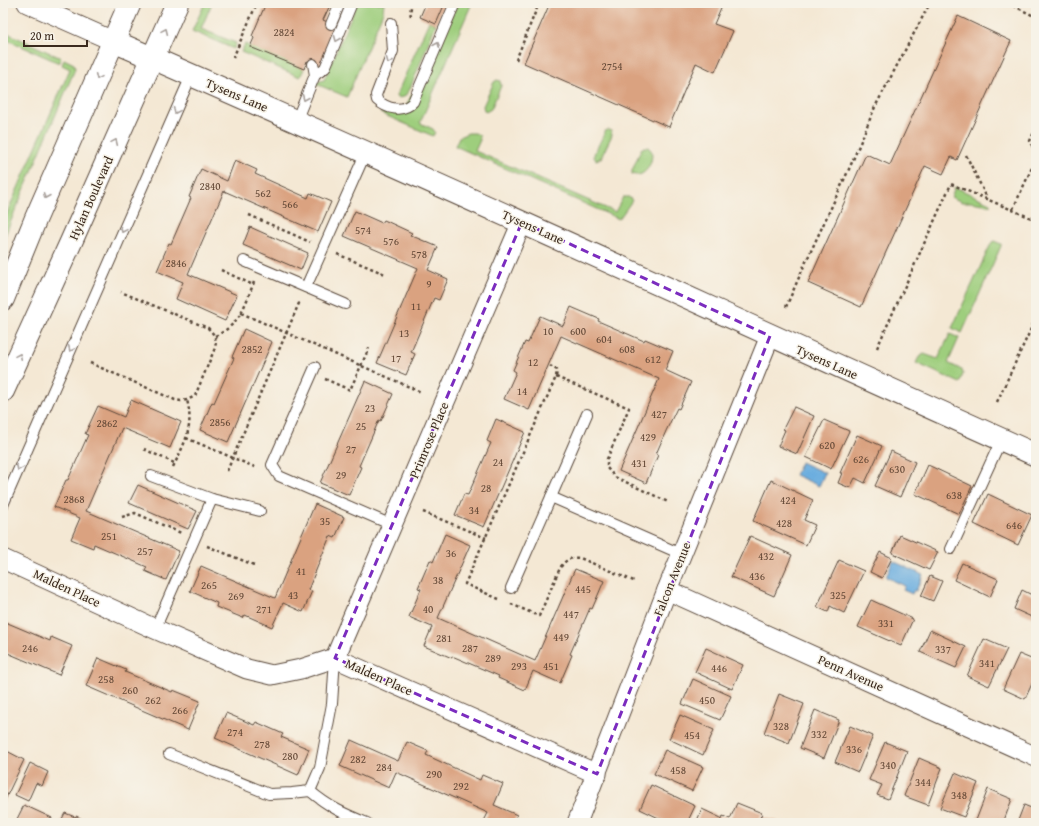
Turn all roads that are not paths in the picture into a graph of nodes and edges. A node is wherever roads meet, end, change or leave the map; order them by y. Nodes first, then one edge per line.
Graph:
1 (28, 3) edge
2 (130, 3) edge
3 (177, 3) edge
4 (340, 3) edge
5 (352, 3) edge
6 (455, 3) edge
7 (391, 23) dead end
8 (331, 24) dead end
9 (113, 41) junction
10 (153, 58) junction
11 (313, 64) dead end
12 (315, 75) junction
13 (191, 76) junction
14 (296, 121) junction
15 (366, 152) junction
16 (522, 222) junction
17 (244, 261) dead end
18 (7, 276) edge
19 (306, 287) junction
20 (3, 299) edge
21 (345, 304) dead end
22 (770, 336) junction
23 (314, 370) road end
24 (3, 391) edge
25 (587, 414) dead end
26 (1001, 440) junction
27 (1036, 455) edge
28 (151, 476) dead end
29 (551, 497) junction
30 (212, 499) junction
31 (3, 505) edge
32 (260, 511) dead end
33 (392, 525) junction
34 (951, 550) dead end
35 (681, 554) junction
36 (3, 559) edge
37 (511, 588) dead end
38 (667, 590) junction
39 (155, 629) junction
40 (335, 658) junction
41 (169, 754) dead end
42 (1036, 757) edge
43 (596, 774) junction
44 (310, 790) junction
45 (367, 823) edge
46 (577, 823) edge

1 - 9 street, Tysens Lane
2 - 9 street
10 -> 3 street, Hylan Boulevard
4 - 8 lane
5 -> 12 lane
7 -> 6 lane
9 - 10 street, Tysens Lane
9 -> 18 street
10 - 13 street, Tysens Lane
24 -> 10 street, Hylan Boulevard
11 - 12 lane
12 -> 14 lane
13 - 14 street, Tysens Lane
13 -> 31 lane
14 - 15 street, Tysens Lane
15 - 16 street, Tysens Lane
15 - 19 lane
16 - 22 street, Tysens Lane
16 - 33 street, Primrose Place
17 - 19 lane
18 - 20 street
19 - 21 lane
22 - 26 street, Tysens Lane
22 - 35 street, Falcon Avenue
23 - 33 lane
25 - 29 lane
26 - 27 street, Tysens Lane
26 - 34 lane
28 - 30 lane
29 - 35 lane
29 - 37 lane
30 - 32 lane
30 - 39 lane
33 - 40 street, Primrose Place
35 - 38 street, Falcon Avenue
36 - 39 street, Malden Place
38 - 42 street, Penn Avenue
38 - 43 street, Falcon Avenue
39 - 40 street, Malden Place
40 - 43 street, Malden Place
40 - 44 lane
41 - 44 lane
43 - 46 street, Falcon Avenue
44 - 45 lane

